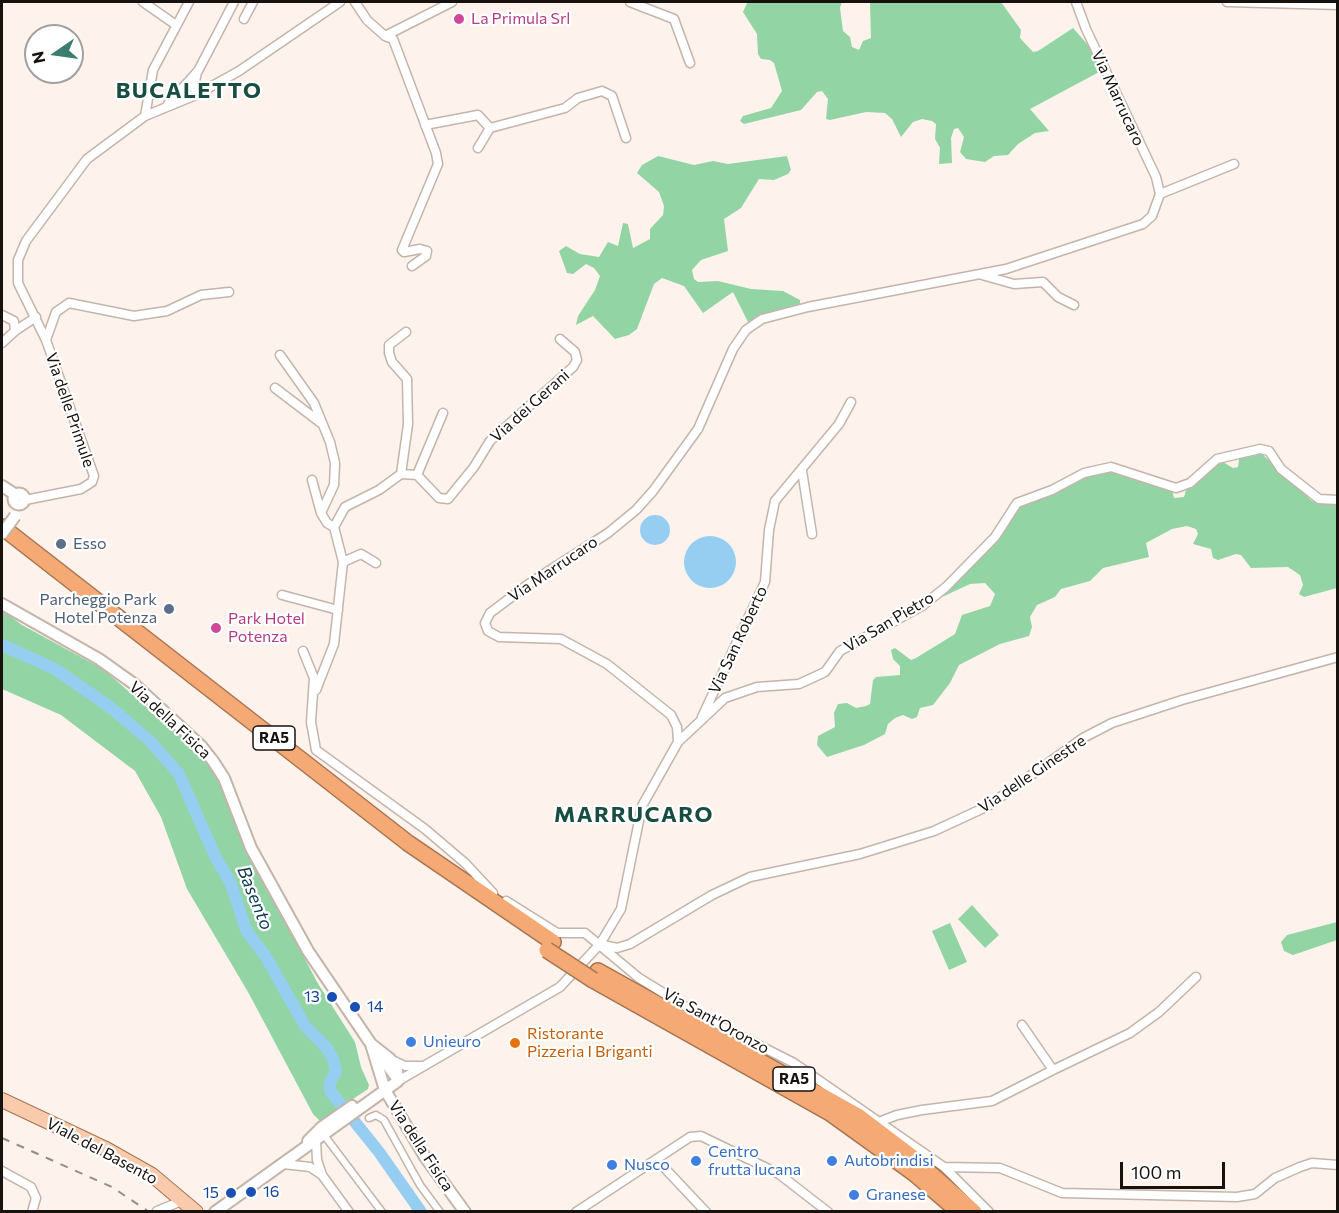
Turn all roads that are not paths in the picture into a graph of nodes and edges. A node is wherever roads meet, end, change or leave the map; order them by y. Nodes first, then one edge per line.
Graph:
1 (144, 2) edge
2 (189, 2) edge
3 (234, 2) edge
4 (253, 2) edge
5 (340, 2) edge
6 (355, 2) edge
7 (452, 2) edge
8 (630, 2) edge
9 (1076, 2) edge
10 (1227, 2) edge
11 (1338, 5) edge
12 (244, 19) dead end
13 (176, 25) junction
14 (385, 36) junction
15 (690, 63) dead end
16 (198, 71) junction
17 (196, 95) junction
18 (168, 105) junction
19 (145, 116) junction
20 (425, 125) junction
21 (490, 128) junction
22 (626, 138) dead end
23 (478, 148) dead end
24 (1234, 164) dead end
25 (1160, 194) junction
26 (412, 266) dead end
27 (978, 274) junction
28 (229, 291) dead end
29 (1074, 305) dead end
30 (2, 315) edge
31 (36, 317) junction
32 (15, 331) junction
33 (406, 332) dead end
34 (560, 339) dead end
35 (46, 340) junction
36 (2, 343) edge
37 (280, 355) dead end
38 (275, 388) dead end
39 (851, 402) dead end
40 (442, 412) dead end
41 (321, 423) junction
42 (802, 471) junction
43 (401, 474) junction
44 (417, 475) junction
45 (312, 480) dead end
46 (2, 486) edge
47 (1338, 500) edge
48 (18, 504) junction
49 (321, 513) junction
50 (2, 527) edge
51 (334, 527) junction
52 (812, 534) dead end
53 (2, 537) edge
54 (343, 562) junction
55 (376, 563) dead end
56 (282, 595) dead end
57 (3, 604) edge
58 (338, 610) junction
59 (303, 651) dead end
60 (1338, 657) edge
61 (315, 693) junction
62 (699, 723) junction
63 (678, 742) junction
64 (600, 944) junction
65 (550, 946) junction
66 (596, 975) junction
67 (1196, 977) dead end
68 (1022, 1025) dead end
69 (371, 1044) junction
70 (390, 1059) junction
71 (424, 1066) junction
72 (1053, 1070) junction
73 (398, 1082) junction
74 (385, 1090) junction
75 (2, 1100) edge
76 (369, 1118) dead end
77 (879, 1122) junction
78 (325, 1132) junction
79 (302, 1149) junction
80 (317, 1160) junction
81 (657, 1160) junction
82 (283, 1164) junction
83 (1338, 1165) edge
84 (310, 1167) junction
85 (944, 1167) junction
86 (2, 1172) edge
87 (322, 1175) junction
88 (184, 1200) junction
89 (157, 1211) edge
90 (32, 1212) edge
91 (196, 1212) edge
92 (215, 1212) edge
93 (348, 1212) edge
94 (382, 1212) edge
95 (440, 1212) edge
96 (465, 1212) edge
97 (576, 1212) edge
98 (706, 1212) edge
99 (828, 1212) edge
100 (959, 1212) edge
101 (974, 1212) edge
102 (988, 1212) edge

1 - 13 street
2 - 13 street
3 - 16 street
4 - 12 street
5 - 17 street, Via delle Primule
6 - 14 street
7 - 14 street
8 - 15 street
9 - 25 street, Via Marrucaro
10 - 11 street
13 - 19 street
14 - 20 street
16 - 17 street
16 - 18 street
17 - 18 street, Via delle Primule
18 - 19 street, Via delle Primule
19 - 31 street, Via delle Primule
20 - 21 street
20 - 26 street
21 - 22 street
21 - 23 street
24 - 25 street
25 - 27 street, Via Marrucaro
27 - 29 street, Via Marrucaro
27 - 63 street, Via Marrucaro
28 - 35 street, Via delle Primule
30 - 32 street
31 - 32 street
31 - 35 street, Via delle Primule
32 - 36 street
33 - 43 street
34 - 44 street, Via dei Gerani
35 - 48 street, Via delle Primule
37 - 41 street
38 - 41 street
39 - 42 street, Via San Roberto
40 - 44 street
41 - 49 street
42 - 52 street
42 - 62 street, Via San Roberto
43 - 44 street
43 - 51 street
45 - 49 street
46 - 48 street
47 - 62 street, Via San Pietro
48 - 53 street, bridge
49 - 51 street
50 - 65 highway, RA5
51 - 54 street
53 - 65 highway, RA5
54 - 55 street
54 - 58 street
56 - 58 street
57 - 69 street, Via della Fisica
58 - 61 street
59 - 61 street
60 - 64 street, Via delle Ginestre
61 - 64 street
62 - 63 street, Via San Pietro
63 - 64 street
64 - 71 street
64 - 77 street, Via Sant'Oronzo
65 - 66 highway, RA5, bridge
66 - 100 highway, RA5
66 - 101 highway, RA5
67 - 72 street
68 - 72 street
69 - 70 street, Via della Fisica
69 - 73 street
69 - 74 street, Via della Fisica
70 - 71 street
70 - 73 street, Via della Fisica
71 - 73 street
72 - 77 street
73 - 74 street
74 - 78 street
74 - 96 street, Via della Fisica
75 - 88 main road, Viale del Basento
76 - 95 street
77 - 85 street, Via Sant'Oronzo
78 - 79 street
78 - 79 street
78 - 80 street
78 - 94 street
79 - 80 street
79 - 82 street
79 - 84 street
80 - 87 street
81 - 97 street
81 - 98 street
81 - 99 street
82 - 84 street
82 - 92 street
83 - 85 street
84 - 87 street
85 - 102 street, Via Sant'Oronzo
86 - 90 street
87 - 93 street
88 - 89 street
88 - 91 main road, Viale del Basento

